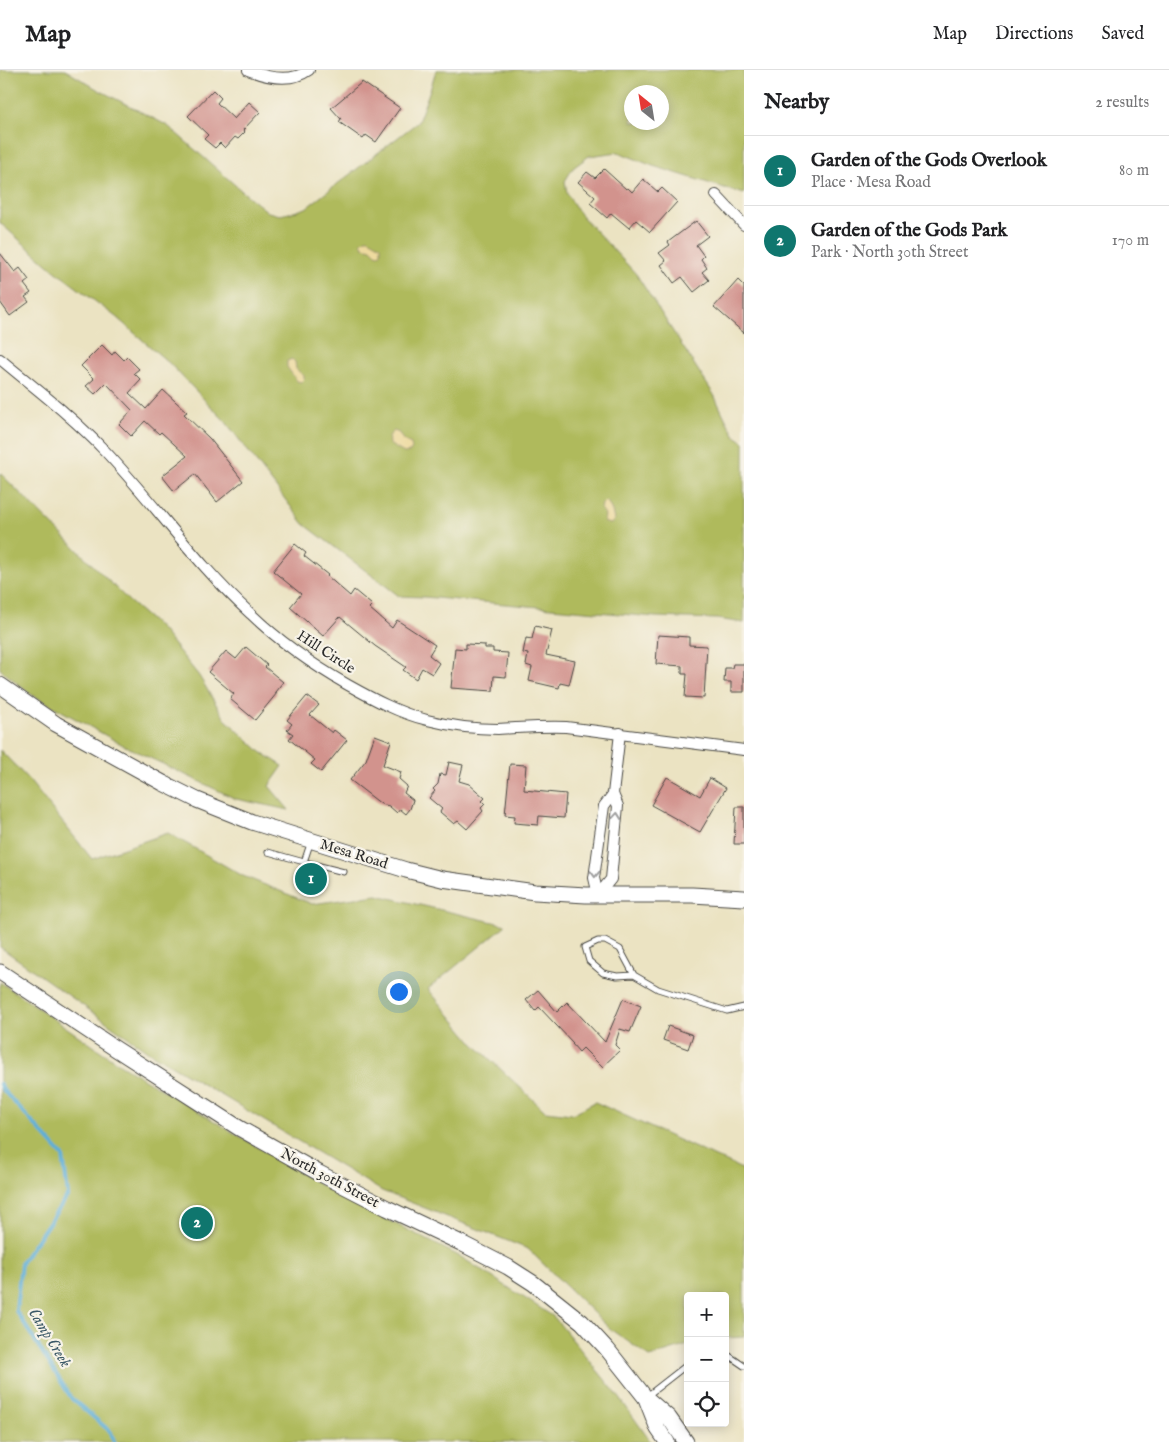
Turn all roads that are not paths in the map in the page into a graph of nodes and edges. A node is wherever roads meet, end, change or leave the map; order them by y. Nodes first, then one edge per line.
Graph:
1 (248, 70) edge
2 (309, 70) edge
3 (716, 195) dead end
4 (744, 225) edge
5 (0, 359) edge
6 (0, 685) edge
7 (620, 733) junction
8 (744, 750) edge
9 (613, 794) junction
10 (599, 840) junction
11 (311, 841) junction
12 (614, 841) junction
13 (268, 852) dead end
14 (304, 862) junction
15 (344, 872) dead end
16 (598, 895) junction
17 (744, 898) edge
18 (0, 972) edge
19 (634, 975) junction
20 (744, 1007) edge
21 (729, 1356) edge
22 (744, 1366) edge
23 (684, 1367) edge
24 (645, 1397) junction
25 (667, 1442) edge
26 (686, 1442) edge

1 - 2 street
3 - 4 street
5 - 7 street, Hill Circle
6 - 11 main road, Mesa Road
7 - 8 street, Hill Circle
7 - 9 street
9 - 10 street
12 -> 9 street
10 - 12 street
10 -> 16 street
11 - 14 lane
11 - 16 main road, Mesa Road
12 - 16 street
13 - 14 lane
14 - 15 lane
16 - 17 main road, Mesa Road
18 - 24 main road, North 30th Street
19 - 19 lane
19 - 20 lane
21 - 22 lane
23 - 24 lane
24 - 25 main road, North 30th Street
24 - 26 main road, North 30th Street

